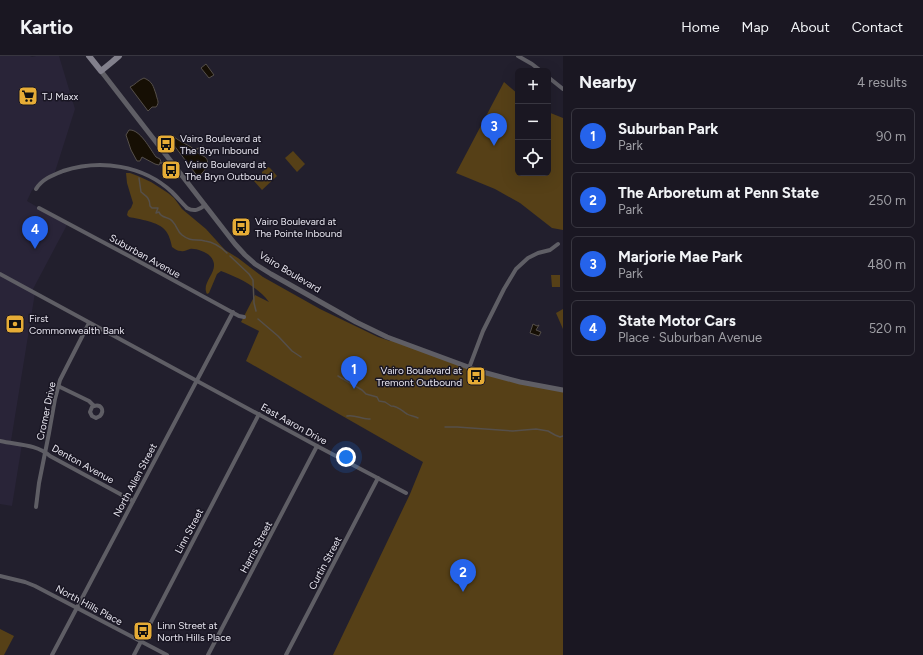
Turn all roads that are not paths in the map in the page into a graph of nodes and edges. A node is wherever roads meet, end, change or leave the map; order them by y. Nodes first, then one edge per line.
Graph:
1 (89, 56) edge
2 (119, 56) edge
3 (518, 56) edge
4 (537, 68) edge
5 (101, 71) junction
6 (551, 79) edge
7 (563, 89) edge
8 (36, 189) dead end
9 (205, 205) junction
10 (39, 208) dead end
11 (558, 244) dead end
12 (0, 274) edge
13 (233, 312) junction
14 (244, 317) dead end
15 (89, 323) junction
16 (469, 368) junction
17 (196, 380) junction
18 (58, 386) junction
19 (563, 390) edge
20 (94, 406) dead end
21 (259, 414) junction
22 (0, 441) edge
23 (317, 446) junction
24 (45, 452) junction
25 (378, 478) junction
26 (406, 493) dead end
27 (133, 501) junction
28 (36, 508) dead end
29 (0, 576) edge
30 (77, 608) junction
31 (141, 641) junction
32 (52, 655) edge
33 (134, 655) edge
34 (167, 655) edge
35 (208, 655) edge
36 (286, 655) edge

1 - 5 main road, Vairo Boulevard
2 - 5 main road
3 - 4 street
5 - 9 street, Vairo Boulevard
6 - 7 street
8 - 9 street
9 - 16 street, Vairo Boulevard
10 - 13 street, Suburban Avenue
11 - 16 street
12 - 15 street, East Aaron Drive
13 - 14 street, Suburban Avenue
13 - 17 street, North Allen Street
15 - 17 street, East Aaron Drive
15 - 18 street, Cromer Drive
16 - 19 street, Vairo Boulevard
17 - 21 street, East Aaron Drive
17 - 27 street, North Allen Street
18 - 20 street
18 - 24 street, Cromer Drive
21 - 23 street, East Aaron Drive
21 - 31 street, Linn Street
22 - 24 street, Denton Avenue
23 - 25 street, East Aaron Drive
23 - 35 street, Harris Street
24 - 27 street, Denton Avenue
24 - 28 street, Cromer Drive
25 - 26 street, East Aaron Drive
25 - 36 street, Curtin Street
27 - 30 street, North Allen Street
29 - 30 street, North Hills Place
30 - 31 street, North Hills Place
30 - 32 street, North Allen Street
31 - 33 street, Linn Street
31 - 34 street, North Hills Place

